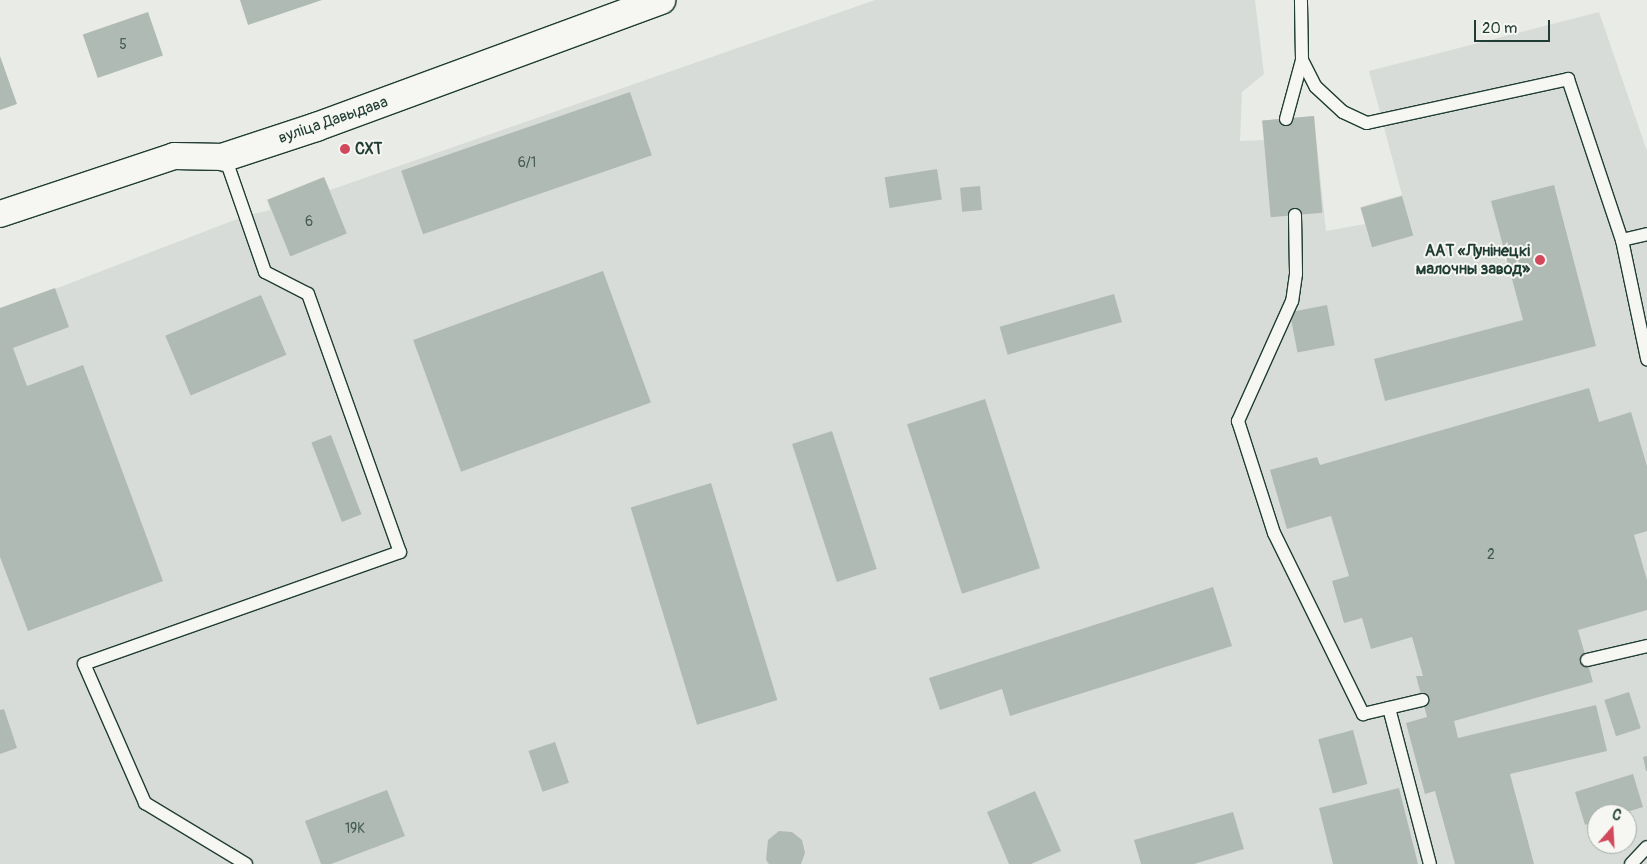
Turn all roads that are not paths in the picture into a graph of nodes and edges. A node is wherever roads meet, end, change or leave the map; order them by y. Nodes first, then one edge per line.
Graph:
1 (661, 0) edge
2 (1301, 0) edge
3 (1302, 60) junction
4 (1286, 119) dead end
5 (225, 157) junction
6 (0, 214) edge
7 (1295, 215) dead end
8 (1647, 234) edge
9 (1622, 240) junction
10 (1647, 358) edge
11 (1647, 646) edge
12 (1587, 660) dead end
13 (1422, 700) dead end
14 (1389, 708) junction
15 (1647, 847) edge
16 (246, 864) edge
17 (1430, 864) edge
18 (1631, 864) edge

1 - 5 street, вуліца Давыдава
2 - 3 lane
3 - 4 lane
3 - 9 lane
5 - 6 street, вуліца Давыдава
5 - 16 lane
7 - 14 lane
8 - 9 lane
9 - 10 lane
11 - 12 lane
13 - 14 lane
14 - 17 lane
15 - 18 lane

